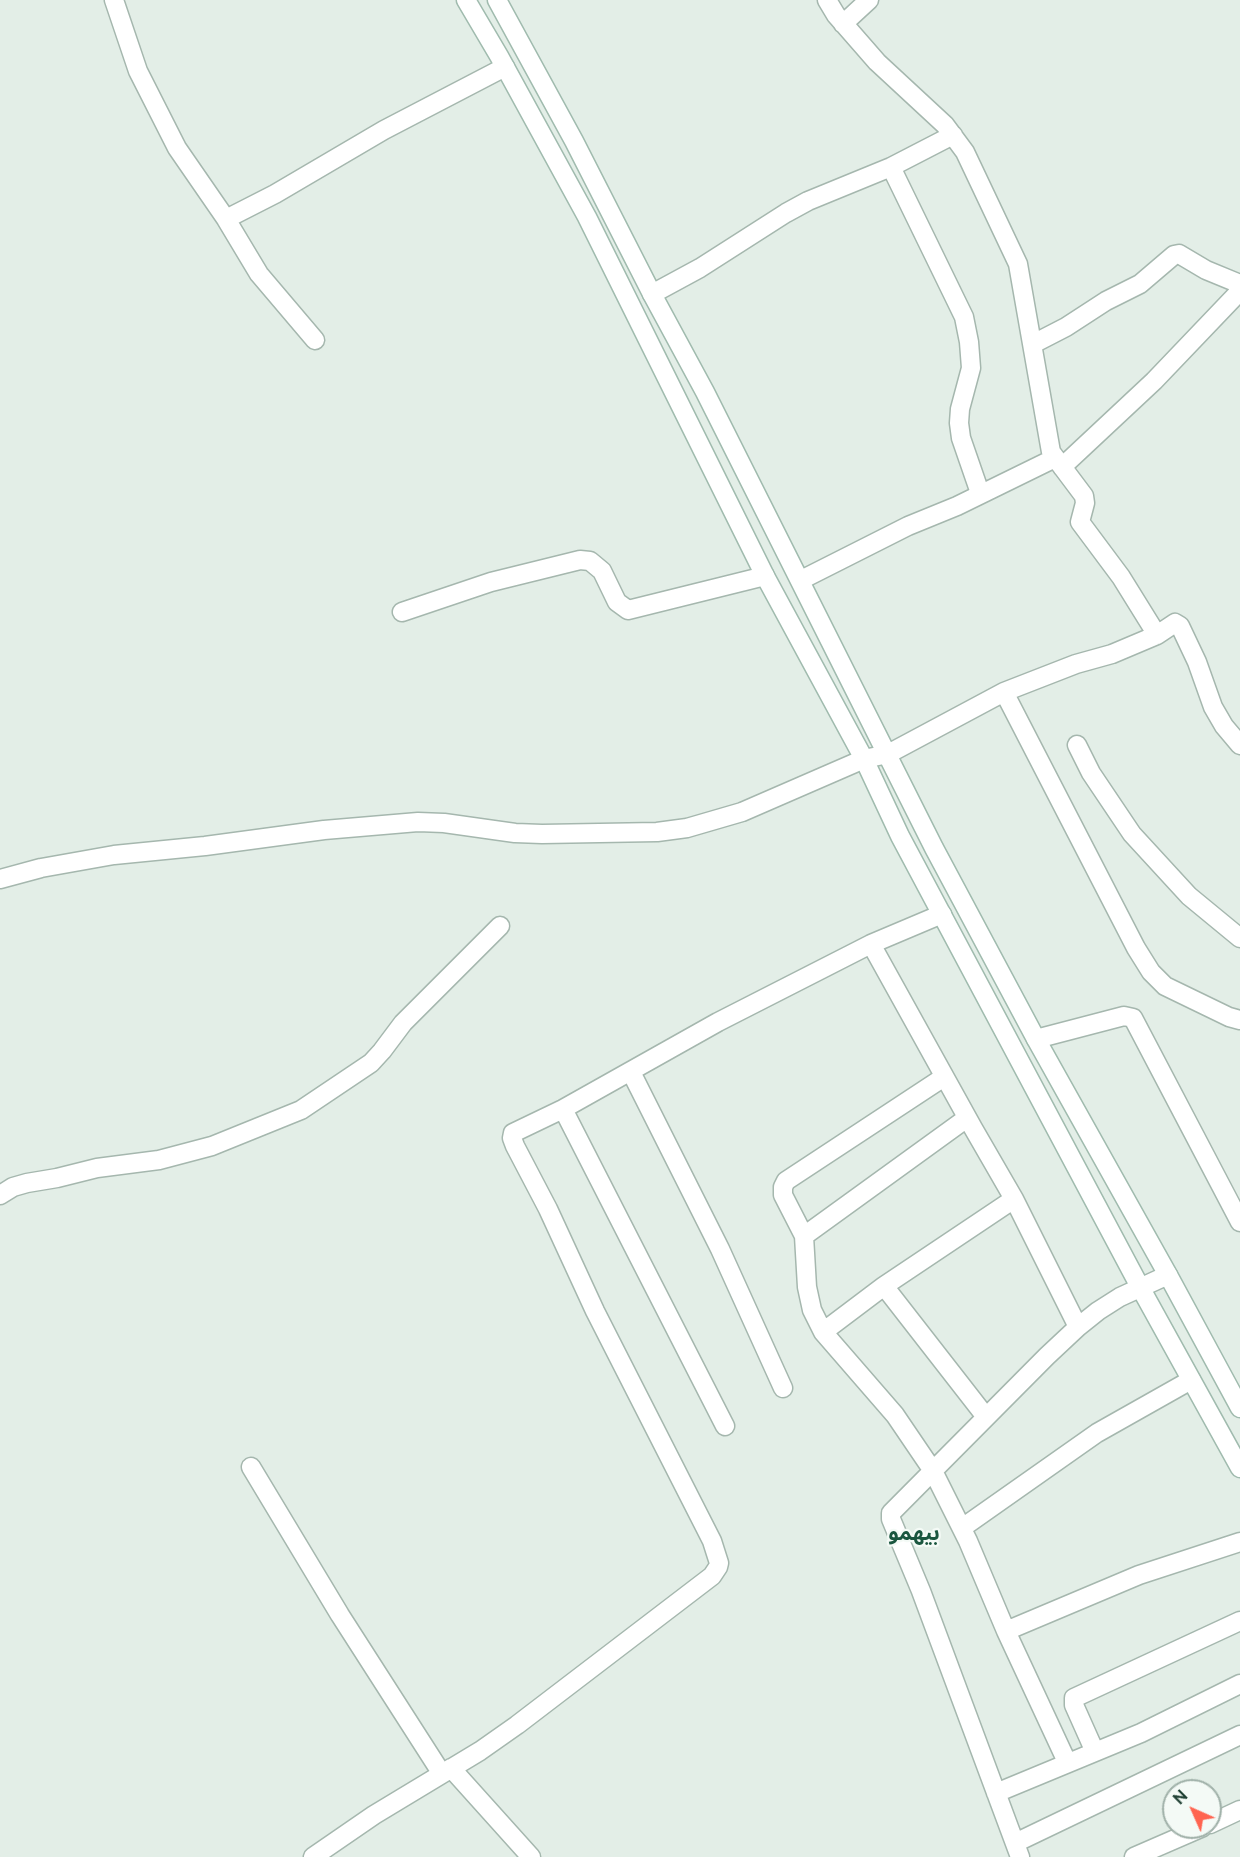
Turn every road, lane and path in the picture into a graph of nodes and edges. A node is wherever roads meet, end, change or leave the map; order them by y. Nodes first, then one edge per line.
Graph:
1 (114, 0) edge
2 (466, 0) edge
3 (497, 0) edge
4 (827, 0) edge
5 (869, 0) edge
6 (843, 24) junction
7 (505, 67) junction
8 (953, 135) junction
9 (891, 167) junction
10 (226, 219) junction
11 (1240, 284) edge
12 (1240, 291) edge
13 (652, 294) junction
14 (315, 340) dead end
15 (1033, 344) junction
16 (1058, 463) junction
17 (980, 493) junction
18 (765, 576) junction
19 (801, 580) junction
20 (402, 612) dead end
21 (1157, 634) junction
22 (1004, 692) junction
23 (1240, 744) edge
24 (1077, 745) dead end
25 (888, 754) junction
26 (864, 759) junction
27 (0, 879) edge
28 (942, 914) junction
29 (500, 926) dead end
30 (1240, 938) edge
31 (871, 944) junction
32 (1240, 1020) edge
33 (1036, 1038) junction
34 (631, 1072) junction
35 (944, 1077) junction
36 (563, 1109) junction
37 (968, 1118) junction
38 (0, 1195) edge
39 (1014, 1199) junction
40 (1240, 1222) edge
41 (804, 1236) junction
42 (1168, 1275) junction
43 (884, 1286) junction
44 (1140, 1287) junction
45 (1078, 1327) junction
46 (823, 1332) junction
47 (1191, 1380) junction
48 (783, 1388) dead end
49 (1240, 1408) edge
50 (986, 1417) junction
51 (725, 1426) dead end
52 (251, 1467) dead end
53 (1240, 1468) edge
54 (933, 1471) junction
55 (962, 1528) junction
56 (1240, 1542) edge
57 (1240, 1621) edge
58 (1006, 1631) junction
59 (1240, 1684) edge
60 (1240, 1735) edge
61 (1095, 1752) junction
62 (1067, 1762) junction
63 (446, 1771) junction
64 (996, 1793) junction
65 (1240, 1810) edge
66 (1222, 1818) edge
67 (1175, 1839) edge
68 (1017, 1850) edge
69 (313, 1857) edge
70 (531, 1857) edge
71 (1134, 1857) edge

1 - 10 street
2 - 7 street
3 - 13 street
4 - 6 street
5 - 6 street
6 - 8 street
7 - 10 street
7 - 18 street
8 - 9 street
8 - 15 street
9 - 13 street
9 - 17 street
10 - 14 street
11 - 15 street
12 - 16 street
13 - 19 street
15 - 16 street
16 - 17 street
16 - 21 street
17 - 19 street
18 - 20 street
18 - 26 street
19 - 25 street
21 - 22 street
21 - 23 street
22 - 25 street
22 - 32 street
24 - 30 street
25 - 26 street
25 - 33 street
26 - 27 street
26 - 28 street
28 - 31 street
28 - 44 street
29 - 38 street
31 - 34 street
31 - 35 street
33 - 40 street
33 - 42 street
34 - 36 street
34 - 48 street
35 - 37 street
35 - 41 street
36 - 51 street
36 - 63 street
37 - 39 street
37 - 41 street
39 - 43 street
39 - 45 street
41 - 46 street
42 - 44 street
42 - 49 street
43 - 46 street
43 - 50 street
44 - 45 street
44 - 47 street
45 - 50 street
46 - 54 street
47 - 53 street
47 - 55 street
50 - 54 street
52 - 63 street
54 - 55 street
54 - 64 street
55 - 58 street
56 - 58 street
57 - 61 street
58 - 62 street
59 - 61 street
60 - 68 street
61 - 62 street
62 - 64 street
63 - 69 street
63 - 70 street
64 - 68 street
65 - 66 street
67 - 71 street

